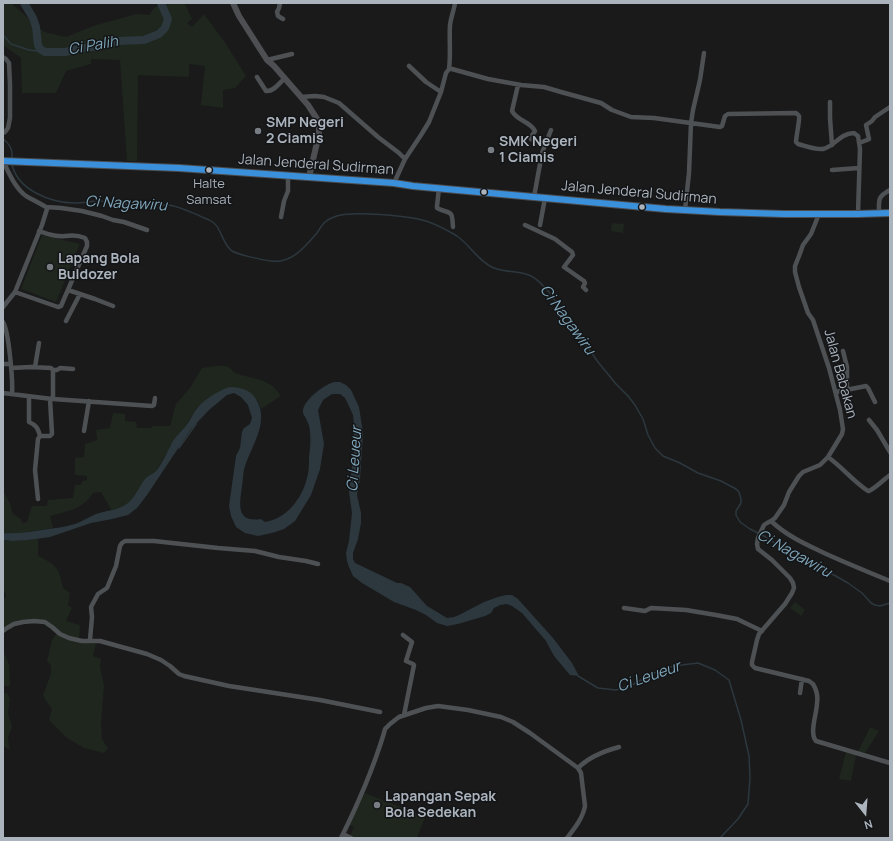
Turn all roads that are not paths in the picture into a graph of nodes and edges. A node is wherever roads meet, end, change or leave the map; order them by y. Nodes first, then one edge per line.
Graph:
1 (233, 3) edge
2 (280, 3) edge
3 (455, 3) edge
4 (283, 19) dead end
5 (704, 52) dead end
6 (292, 54) dead end
7 (3, 57) edge
8 (267, 60) junction
9 (409, 66) dead end
10 (448, 69) junction
11 (257, 77) dead end
12 (284, 79) junction
13 (518, 85) junction
14 (441, 92) junction
15 (301, 97) junction
16 (830, 102) dead end
17 (890, 107) edge
18 (691, 123) junction
19 (551, 130) dead end
20 (3, 133) edge
21 (859, 143) junction
22 (832, 145) junction
23 (544, 146) junction
24 (405, 159) junction
25 (4, 161) edge
26 (859, 168) junction
27 (832, 170) dead end
28 (288, 175) junction
29 (309, 177) junction
30 (394, 183) junction
31 (439, 188) junction
32 (890, 190) edge
33 (534, 197) junction
34 (545, 198) junction
35 (46, 207) junction
36 (685, 210) junction
37 (890, 213) edge
38 (819, 214) junction
39 (858, 214) junction
40 (880, 214) junction
41 (281, 217) dead end
42 (525, 225) dead end
43 (540, 225) dead end
44 (452, 227) dead end
45 (147, 230) dead end
46 (39, 231) junction
47 (68, 290) junction
48 (586, 290) dead end
49 (15, 292) junction
50 (80, 294) junction
51 (113, 306) dead end
52 (3, 307) edge
53 (66, 321) dead end
54 (3, 322) edge
55 (5, 332) edge
56 (39, 343) dead end
57 (843, 351) dead end
58 (3, 364) edge
59 (11, 366) junction
60 (35, 367) junction
61 (73, 369) dead end
62 (53, 370) junction
63 (847, 389) junction
64 (836, 392) junction
65 (3, 393) edge
66 (12, 394) junction
67 (29, 397) junction
68 (155, 398) dead end
69 (52, 399) junction
70 (88, 401) junction
71 (875, 402) dead end
72 (869, 420) dead end
73 (84, 431) dead end
74 (40, 436) junction
75 (890, 452) edge
76 (828, 457) junction
77 (890, 475) edge
78 (38, 499) dead end
79 (771, 521) junction
80 (318, 564) dead end
81 (890, 581) edge
82 (624, 608) dead end
83 (3, 631) edge
84 (762, 631) junction
85 (404, 635) dead end
86 (90, 640) junction
87 (802, 680) junction
88 (800, 693) dead end
89 (380, 712) dead end
90 (404, 715) junction
91 (619, 747) dead end
92 (890, 763) edge
93 (578, 768) junction
94 (342, 836) edge
95 (351, 838) edge
96 (567, 838) edge

1 - 8 street
2 - 4 street
3 - 10 street
5 - 18 street
6 - 8 street
7 - 20 street
8 - 12 street
9 - 14 street
10 - 13 street
10 - 14 street
11 - 12 street
12 - 15 street
13 - 18 street
13 - 23 street
14 - 24 street
15 - 24 street
15 - 29 street
16 - 22 street
17 - 21 street
18 - 22 street
18 - 36 street
19 - 23 street
21 - 22 street
21 - 26 street
23 - 33 street
24 - 30 street
25 - 28 highway, Jalan Jenderal Sudirman
25 - 35 street
26 - 27 street
26 - 39 street
28 - 29 highway, Jalan Jenderal Sudirman
28 - 41 street
29 - 30 highway, Jalan Jenderal Sudirman
30 - 31 highway, Jalan Jenderal Sudirman
31 - 33 highway, Jalan Jenderal Sudirman
31 - 44 street
32 - 40 street
33 - 34 highway, Jalan Jenderal Sudirman
34 - 36 highway, Jalan Jenderal Sudirman
34 - 43 street
35 - 45 street
35 - 46 street
36 - 38 highway, Jalan Jenderal Sudirman
37 - 40 highway, Jalan Jenderal Sudirman
38 - 39 highway, Jalan Jenderal Sudirman
38 - 64 street, Jalan Babakan
39 - 40 highway, Jalan Jenderal Sudirman
42 - 48 street
46 - 47 street
46 - 49 street
47 - 49 street
47 - 50 street
49 - 52 street
50 - 51 street
50 - 53 street
54 - 55 street
55 - 59 street
56 - 60 street
57 - 63 street
58 - 59 street
59 - 60 street
59 - 66 street
60 - 62 street
61 - 62 street
62 - 69 street
63 - 64 street
63 - 71 street
64 - 76 street, Jalan Babakan
65 - 66 street
66 - 67 street
67 - 69 street
67 - 74 street
68 - 70 street
69 - 70 street
69 - 74 street
70 - 73 street
72 - 75 street
74 - 78 street
76 - 77 street
76 - 79 street, Jalan Babakan
79 - 81 street
79 - 84 street, Jalan Babakan
80 - 86 street
82 - 84 street
83 - 86 street
84 - 87 street
85 - 90 street
86 - 89 street
87 - 88 street
87 - 92 street
90 - 93 street
90 - 94 street
91 - 93 street
93 - 96 street
94 - 95 street

